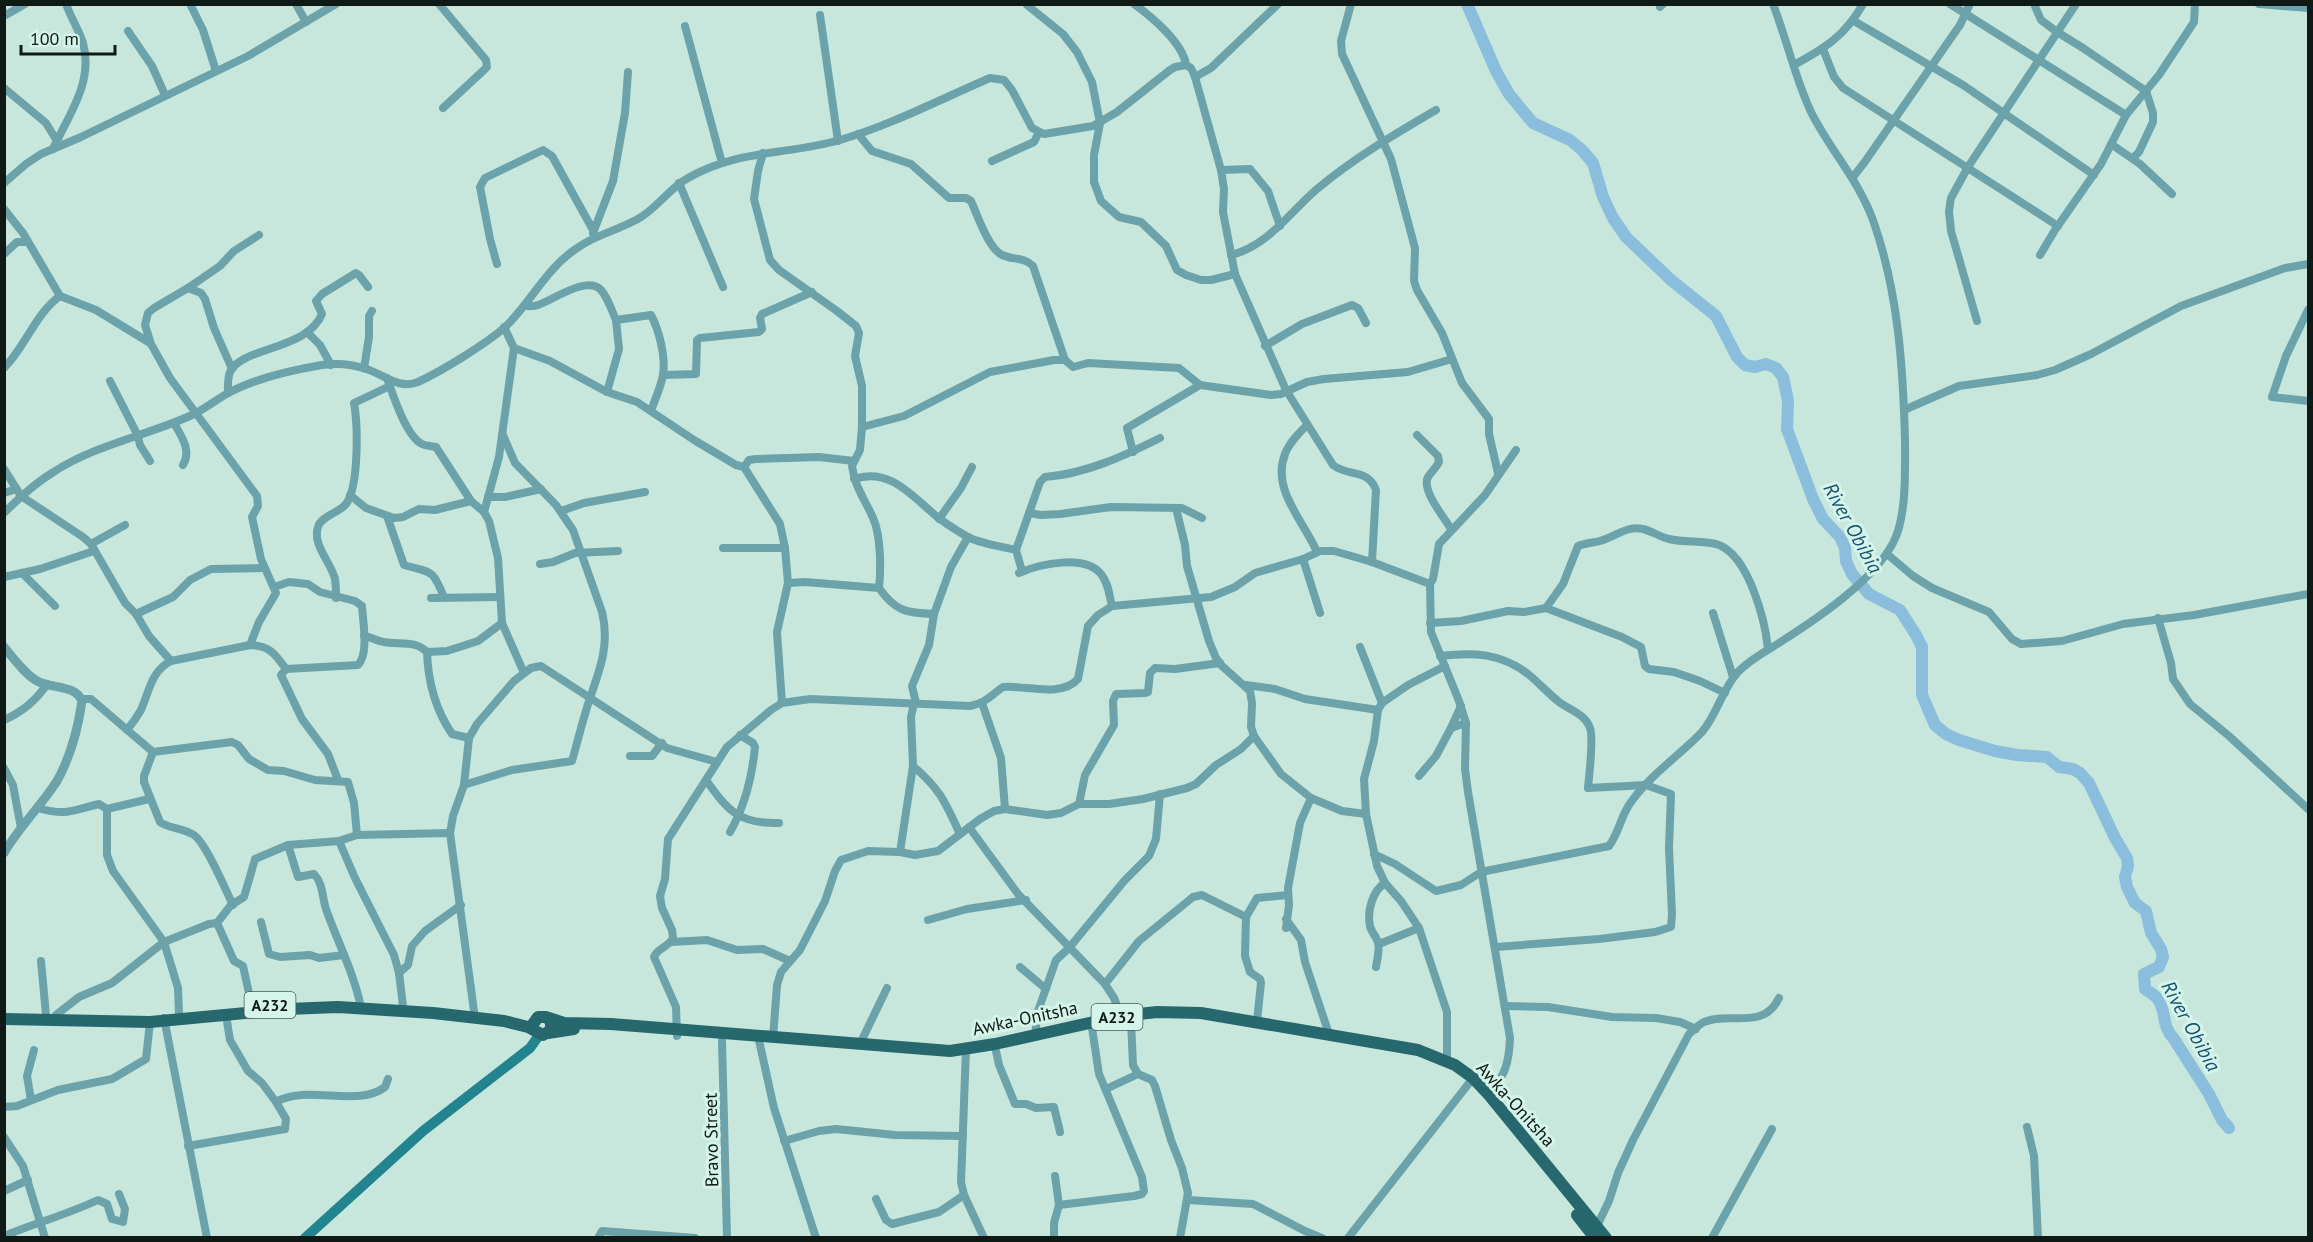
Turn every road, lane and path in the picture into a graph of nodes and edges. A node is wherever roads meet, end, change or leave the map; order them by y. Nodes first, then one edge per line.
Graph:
1 (25, 4) edge
2 (66, 4) edge
3 (190, 4) edge
4 (296, 4) edge
5 (336, 4) edge
6 (439, 4) edge
7 (1134, 4) edge
8 (1278, 4) edge
9 (1351, 4) edge
10 (1773, 4) edge
11 (1863, 4) edge
12 (1950, 4) edge
13 (1970, 4) edge
14 (2034, 4) edge
15 (2076, 4) edge
16 (2195, 4) edge
17 (1027, 5) edge
18 (2260, 5) edge
19 (2308, 8) edge
20 (1964, 13) junction
21 (820, 15) dead end
22 (4, 16) edge
23 (1854, 21) junction
24 (306, 22) junction
25 (685, 26) dead end
26 (128, 31) dead end
27 (2057, 32) junction
28 (1823, 49) junction
29 (2038, 60) junction
30 (1186, 65) junction
31 (1794, 65) junction
32 (1930, 65) junction
33 (216, 71) junction
34 (628, 72) dead end
35 (1195, 77) junction
36 (4, 88) edge
37 (2146, 92) junction
38 (165, 95) junction
39 (443, 108) dead end
40 (1436, 110) dead end
41 (2004, 115) junction
42 (2126, 116) junction
43 (1894, 119) junction
44 (1100, 123) junction
45 (1039, 132) junction
46 (858, 134) junction
47 (57, 141) junction
48 (838, 141) junction
49 (1383, 141) junction
50 (2111, 144) junction
51 (53, 149) junction
52 (763, 153) junction
53 (2133, 158) junction
54 (992, 161) dead end
55 (722, 163) junction
56 (1968, 167) junction
57 (1221, 170) junction
58 (2094, 175) junction
59 (1853, 177) junction
60 (4, 183) edge
61 (679, 183) junction
62 (2172, 194) dead end
63 (4, 210) edge
64 (1280, 226) junction
65 (2058, 226) junction
66 (593, 234) junction
67 (259, 235) dead end
68 (28, 242) junction
69 (4, 254) edge
70 (1231, 255) junction
71 (2040, 255) dead end
72 (497, 264) dead end
73 (2308, 264) edge
74 (1236, 274) junction
75 (368, 287) dead end
76 (723, 287) dead end
77 (188, 288) junction
78 (812, 292) junction
79 (60, 296) junction
80 (524, 306) junction
81 (2308, 310) edge
82 (372, 311) dead end
83 (616, 320) junction
84 (1977, 321) dead end
85 (1366, 323) dead end
86 (504, 327) junction
87 (307, 332) junction
88 (151, 344) junction
89 (1265, 346) junction
90 (514, 348) junction
91 (1065, 360) junction
92 (1452, 360) junction
93 (331, 365) junction
94 (4, 368) edge
95 (364, 368) junction
96 (232, 369) junction
97 (664, 375) junction
98 (110, 381) dead end
99 (388, 382) junction
100 (1200, 385) junction
101 (1286, 390) junction
102 (607, 392) junction
103 (228, 393) junction
104 (2308, 401) edge
105 (1904, 410) junction
106 (651, 411) junction
107 (195, 414) junction
108 (174, 423) junction
109 (1307, 424) junction
110 (862, 427) junction
111 (502, 435) junction
112 (1417, 435) dead end
113 (138, 436) junction
114 (1160, 438) dead end
115 (1516, 450) dead end
116 (1133, 452) junction
117 (150, 461) dead end
118 (854, 461) junction
119 (183, 465) dead end
120 (744, 467) junction
121 (972, 467) dead end
122 (4, 469) edge
123 (1498, 473) junction
124 (855, 479) junction
125 (541, 489) junction
126 (19, 492) junction
127 (645, 492) dead end
128 (4, 493) edge
129 (350, 495) junction
130 (488, 497) junction
131 (471, 501) junction
132 (1176, 508) junction
133 (561, 511) junction
134 (484, 512) junction
135 (4, 513) edge
136 (1029, 513) junction
137 (387, 516) junction
138 (1202, 518) dead end
139 (939, 519) junction
140 (125, 525) dead end
141 (1451, 529) junction
142 (968, 537) junction
143 (92, 548) junction
144 (723, 548) dead end
145 (785, 548) junction
146 (1016, 550) junction
147 (618, 551) dead end
148 (1317, 552) junction
149 (582, 553) junction
150 (1887, 554) junction
151 (1303, 559) junction
152 (1372, 561) junction
153 (540, 564) dead end
154 (263, 568) junction
155 (21, 573) junction
156 (4, 577) edge
157 (788, 583) junction
158 (1430, 584) junction
159 (274, 587) junction
160 (879, 588) junction
161 (2308, 594) edge
162 (444, 597) junction
163 (500, 597) junction
164 (336, 598) junction
165 (431, 598) dead end
166 (1197, 600) junction
167 (55, 606) dead end
168 (1112, 606) junction
169 (1546, 608) junction
170 (1320, 613) dead end
171 (1713, 613) dead end
172 (136, 614) junction
173 (933, 614) junction
174 (2157, 618) junction
175 (502, 623) junction
176 (1430, 623) junction
177 (364, 636) junction
178 (250, 645) junction
179 (4, 647) edge
180 (1360, 647) dead end
181 (1768, 649) junction
182 (427, 652) junction
183 (1440, 656) junction
184 (171, 661) junction
185 (1220, 663) junction
186 (1445, 666) junction
187 (286, 669) junction
188 (524, 673) junction
189 (1733, 677) junction
190 (47, 684) junction
191 (1246, 686) junction
192 (1725, 693) junction
193 (82, 699) junction
194 (590, 699) junction
195 (782, 703) junction
196 (915, 703) junction
197 (982, 704) junction
198 (1461, 706) junction
199 (1380, 707) junction
200 (4, 720) edge
201 (1466, 723) junction
202 (1451, 728) junction
203 (127, 730) junction
204 (740, 735) junction
205 (1254, 736) junction
206 (469, 738) junction
207 (662, 743) junction
208 (153, 752) junction
209 (630, 756) dead end
210 (717, 762) junction
211 (913, 766) junction
212 (4, 768) edge
213 (1419, 776) dead end
214 (338, 780) junction
215 (706, 780) junction
216 (464, 785) junction
217 (1646, 785) junction
218 (1160, 794) junction
219 (1311, 798) junction
220 (149, 799) junction
221 (1079, 804) junction
222 (37, 808) junction
223 (107, 809) junction
224 (1005, 809) junction
225 (2308, 809) edge
226 (1366, 814) junction
227 (739, 817) junction
228 (779, 824) dead end
229 (969, 827) junction
230 (21, 828) junction
231 (450, 832) junction
232 (730, 832) dead end
233 (960, 834) junction
234 (357, 836) junction
235 (9, 837) edge
236 (339, 841) junction
237 (288, 845) junction
238 (900, 852) junction
239 (4, 853) edge
240 (1374, 854) junction
241 (1481, 872) junction
242 (1385, 883) junction
243 (1288, 895) junction
244 (1026, 900) junction
245 (233, 905) junction
246 (461, 905) junction
247 (1246, 917) junction
248 (928, 920) dead end
249 (261, 922) dead end
250 (217, 923) junction
251 (1419, 928) junction
252 (164, 942) junction
253 (671, 942) junction
254 (1379, 944) junction
255 (1496, 947) junction
256 (1069, 948) junction
257 (344, 955) junction
258 (41, 961) dead end
259 (790, 961) junction
260 (1020, 967) dead end
261 (1376, 967) dead end
262 (399, 973) junction
263 (1105, 984) junction
264 (887, 988) dead end
265 (1046, 989) junction
266 (1779, 998) dead end
267 (360, 1003) junction
268 (403, 1006) junction
269 (1506, 1006) junction
270 (252, 1007) junction
271 (474, 1011) junction
272 (4, 1013) edge
273 (179, 1014) junction
274 (51, 1015) junction
275 (226, 1015) junction
276 (164, 1018) junction
277 (4, 1019) edge
278 (1126, 1019) junction
279 (1257, 1021) junction
280 (150, 1022) junction
281 (1092, 1028) junction
282 (539, 1029) junction
283 (1696, 1029) junction
284 (677, 1033) junction
285 (1329, 1034) junction
286 (1035, 1035) junction
287 (773, 1038) junction
288 (758, 1040) junction
289 (722, 1041) junction
290 (860, 1044) junction
291 (34, 1050) dead end
292 (996, 1051) junction
293 (966, 1052) junction
294 (1447, 1061) junction
295 (1138, 1074) junction
296 (388, 1079) dead end
297 (1470, 1081) junction
298 (1106, 1089) junction
299 (1489, 1095) junction
300 (31, 1100) junction
301 (276, 1102) junction
302 (4, 1107) edge
303 (2027, 1127) dead end
304 (1772, 1129) dead end
305 (1060, 1132) dead end
306 (963, 1136) junction
307 (4, 1137) edge
308 (784, 1141) junction
309 (188, 1146) junction
310 (8, 1152) edge
311 (1055, 1176) dead end
312 (28, 1180) junction
313 (4, 1191) edge
314 (119, 1194) dead end
315 (964, 1195) junction
316 (876, 1199) dead end
317 (1188, 1200) junction
318 (1059, 1205) junction
319 (41, 1221) junction
320 (1596, 1232) edge
321 (4, 1236) edge
322 (45, 1238) edge
323 (207, 1238) edge
324 (305, 1238) edge
325 (598, 1238) edge
326 (694, 1238) edge
327 (727, 1238) edge
328 (816, 1238) edge
329 (984, 1238) edge
330 (1054, 1238) edge
331 (1180, 1238) edge
332 (1322, 1238) edge
333 (1348, 1238) edge
334 (1606, 1238) edge
335 (1712, 1238) edge
336 (2038, 1238) edge

1 - 22 street
2 - 47 street
3 - 33 street
4 - 24 street
5 - 24 street
6 - 39 street
7 - 30 street
8 - 35 street
9 - 49 street
10 - 31 street
11 - 23 street
12 - 20 street
13 - 20 street
14 - 27 street
15 - 27 street
16 - 37 street
17 - 44 street
18 - 19 street
20 - 29 street
20 - 32 street
21 - 48 street
23 - 28 street
23 - 32 street
24 - 33 street
25 - 55 street
26 - 38 street
27 - 29 street
27 - 37 street
28 - 31 street
28 - 43 street
29 - 41 street
29 - 42 street
30 - 35 street
30 - 44 street
31 - 59 street
32 - 41 street
32 - 43 street
33 - 38 street
34 - 66 street
35 - 57 street
36 - 47 street
37 - 42 street
37 - 53 street
38 - 51 street
40 - 49 street
41 - 56 street
41 - 58 street
42 - 50 street
43 - 56 street
43 - 59 street
44 - 45 street
44 - 74 street
45 - 46 street
45 - 54 street
46 - 48 street
46 - 91 street
47 - 51 street
48 - 52 street
49 - 64 street
49 - 92 street
50 - 53 street
50 - 58 street
51 - 60 street
52 - 55 street
52 - 78 street
53 - 62 street
55 - 61 street
56 - 65 street
56 - 84 street
57 - 64 street
57 - 70 street
58 - 65 street
59 - 105 street
61 - 66 street
61 - 76 street
63 - 68 street
64 - 70 street
65 - 71 street
66 - 72 street
66 - 80 street
67 - 77 street
68 - 69 street
68 - 79 street
70 - 74 street
73 - 105 street
74 - 89 street
75 - 87 street
77 - 88 street
77 - 96 street
78 - 97 street
78 - 110 street
79 - 88 street
79 - 94 street
80 - 83 street
80 - 86 street
81 - 104 street
82 - 95 street
83 - 97 street
83 - 102 street
85 - 89 street
86 - 90 street
86 - 99 street
87 - 93 street
87 - 96 street
88 - 107 street
89 - 101 street
90 - 102 street
90 - 111 street
91 - 100 street
91 - 110 street
92 - 101 street
92 - 123 street
93 - 95 street
93 - 103 street
95 - 99 street
96 - 103 street
97 - 106 street
98 - 113 street
99 - 129 street
99 - 131 street
100 - 101 street
100 - 116 street
101 - 109 street
102 - 106 street
103 - 107 street
105 - 150 street
106 - 120 street
107 - 108 street
107 - 154 street
108 - 113 street
108 - 119 street
109 - 148 street
109 - 152 street
110 - 118 street
111 - 125 street
111 - 130 street
112 - 141 street
113 - 117 street
113 - 126 street
114 - 116 street
115 - 123 street
116 - 136 street
118 - 120 street
118 - 124 street
120 - 145 street
121 - 139 street
122 - 126 street
123 - 141 street
124 - 139 street
124 - 160 street
125 - 130 street
125 - 133 street
126 - 128 street
126 - 135 street
126 - 143 street
127 - 133 street
129 - 137 street
129 - 164 street
130 - 134 street
131 - 134 street
131 - 137 street
132 - 136 street
132 - 138 street
132 - 166 street
133 - 149 street
134 - 163 street
136 - 146 street
137 - 162 street
139 - 142 street
140 - 143 street
141 - 158 street
142 - 146 street
142 - 173 street
143 - 155 street
143 - 172 street
144 - 145 street
145 - 157 street
146 - 168 street
147 - 149 street
148 - 151 street
148 - 152 street
149 - 153 street
149 - 194 street
150 - 174 street
150 - 181 street
151 - 166 street
151 - 170 street
152 - 158 street
154 - 159 street
154 - 172 street
155 - 156 street
155 - 167 street
157 - 160 street
157 - 195 street
158 - 176 street
159 - 164 street
159 - 178 street
160 - 173 street
161 - 174 street
162 - 163 street
162 - 165 street
163 - 175 street
164 - 177 street
166 - 168 street
166 - 185 street
168 - 197 street
169 - 176 street
169 - 181 street
169 - 192 street
171 - 189 street
172 - 184 street
173 - 196 street
174 - 225 street
175 - 182 street
175 - 188 street
176 - 183 street
177 - 182 street
177 - 187 street
178 - 184 street
178 - 187 street
179 - 190 street
180 - 199 street
181 - 189 street
182 - 206 street
183 - 186 street
183 - 217 street
184 - 203 street
185 - 191 street
185 - 221 street
186 - 198 street
186 - 199 street
187 - 214 street
188 - 194 street
188 - 206 street
189 - 192 street
190 - 193 street
190 - 200 street
191 - 199 street
191 - 205 street
192 - 217 street
193 - 203 street
193 - 222 street
194 - 207 street
194 - 216 street
195 - 196 street
195 - 204 street
196 - 197 street
196 - 211 street
197 - 224 street
198 - 201 street
198 - 202 street
199 - 226 street
201 - 202 street
201 - 241 street
202 - 213 street
203 - 208 street
204 - 210 street
204 - 227 street
205 - 218 street
205 - 219 street
206 - 216 street
207 - 209 street
207 - 210 street
208 - 214 street
208 - 220 street
210 - 215 street
211 - 233 street
211 - 238 street
212 - 230 street
214 - 234 street
215 - 227 street
215 - 253 street
216 - 231 street
217 - 241 street
217 - 255 street
218 - 221 street
218 - 256 street
219 - 226 street
219 - 243 street
220 - 223 street
220 - 245 street
221 - 224 street
222 - 223 street
222 - 230 street
223 - 252 street
224 - 229 street
226 - 240 street
227 - 228 street
227 - 232 street
229 - 233 street
229 - 244 street
230 - 235 street
231 - 234 street
231 - 246 street
233 - 238 street
234 - 236 street
235 - 239 street
236 - 237 street
236 - 262 street
237 - 245 street
237 - 257 street
238 - 259 street
240 - 241 street
240 - 242 street
241 - 255 street
242 - 251 street
242 - 254 street
243 - 247 street
243 - 285 street
244 - 248 street
244 - 256 street
245 - 250 street
246 - 262 street
246 - 271 street
247 - 263 street
247 - 279 street
249 - 257 street
250 - 252 street
250 - 270 street
251 - 254 street
251 - 294 street
252 - 273 street
252 - 274 street
253 - 259 street
253 - 284 street
254 - 261 street
255 - 269 street
256 - 263 street
256 - 265 street
257 - 267 street
258 - 274 street
259 - 287 street
260 - 265 street
262 - 268 street
263 - 278 street
264 - 290 street
265 - 286 street
266 - 283 street
267 - 268 main road, A232
267 - 270 main road, A232
268 - 271 main road, A232
269 - 283 street
269 - 299 street
270 - 273 main road, A232
271 - 282 main road, A232
272 - 274 main road, A232
273 - 276 main road, A232
274 - 276 main road, A232
275 - 276 main road, A232
275 - 282 main road, A232
275 - 301 street
276 - 280 main road, A232
276 - 309 street
277 - 280 main road, A232
278 - 279 main road, Awka-Onitsha / A232
278 - 281 main road, Awka-Onitsha / A232
278 - 286 main road, Awka-Onitsha / A232
278 - 295 street
278 - 297 main road, Awka-Onitsha / A232
279 - 285 main road, Awka-Onitsha / A232
280 - 300 street
281 - 292 main road, Awka-Onitsha / A232
281 - 298 street
282 - 284 main road, Awka-Onitsha / A232
282 - 284 main road, Awka-Onitsha / A232
282 - 324 main road
283 - 320 street
284 - 288 main road, Awka-Onitsha / A232
284 - 289 main road, Awka-Onitsha / A232
285 - 294 main road, Awka-Onitsha / A232
286 - 293 main road, Awka-Onitsha / A232
287 - 288 main road, Awka-Onitsha / A232
287 - 290 main road, Awka-Onitsha / A232
288 - 289 main road, Awka-Onitsha / A232
288 - 293 main road, Awka-Onitsha / A232
288 - 308 street
289 - 327 street, Bravo Street
290 - 293 main road, Awka-Onitsha / A232
291 - 300 street
292 - 293 main road, Awka-Onitsha / A232
292 - 305 street
293 - 306 street
294 - 297 main road, Awka-Onitsha / A232
295 - 298 street
295 - 317 street
296 - 301 street
297 - 299 main road, Awka-Onitsha / A232
297 - 320 main road, Awka-Onitsha / A232
297 - 333 street
298 - 318 street
299 - 320 main road, Awka-Onitsha / A232
300 - 302 street
301 - 309 street
303 - 336 street
304 - 335 street
306 - 308 street
306 - 315 street
307 - 310 street
308 - 328 street
309 - 323 street
310 - 312 street
311 - 318 street
312 - 313 street
312 - 319 street
314 - 319 street
315 - 316 street
315 - 329 street
317 - 331 street
317 - 332 street
318 - 330 street
319 - 321 street
319 - 322 street
320 - 334 main road, Awka-Onitsha / A232
325 - 326 street

